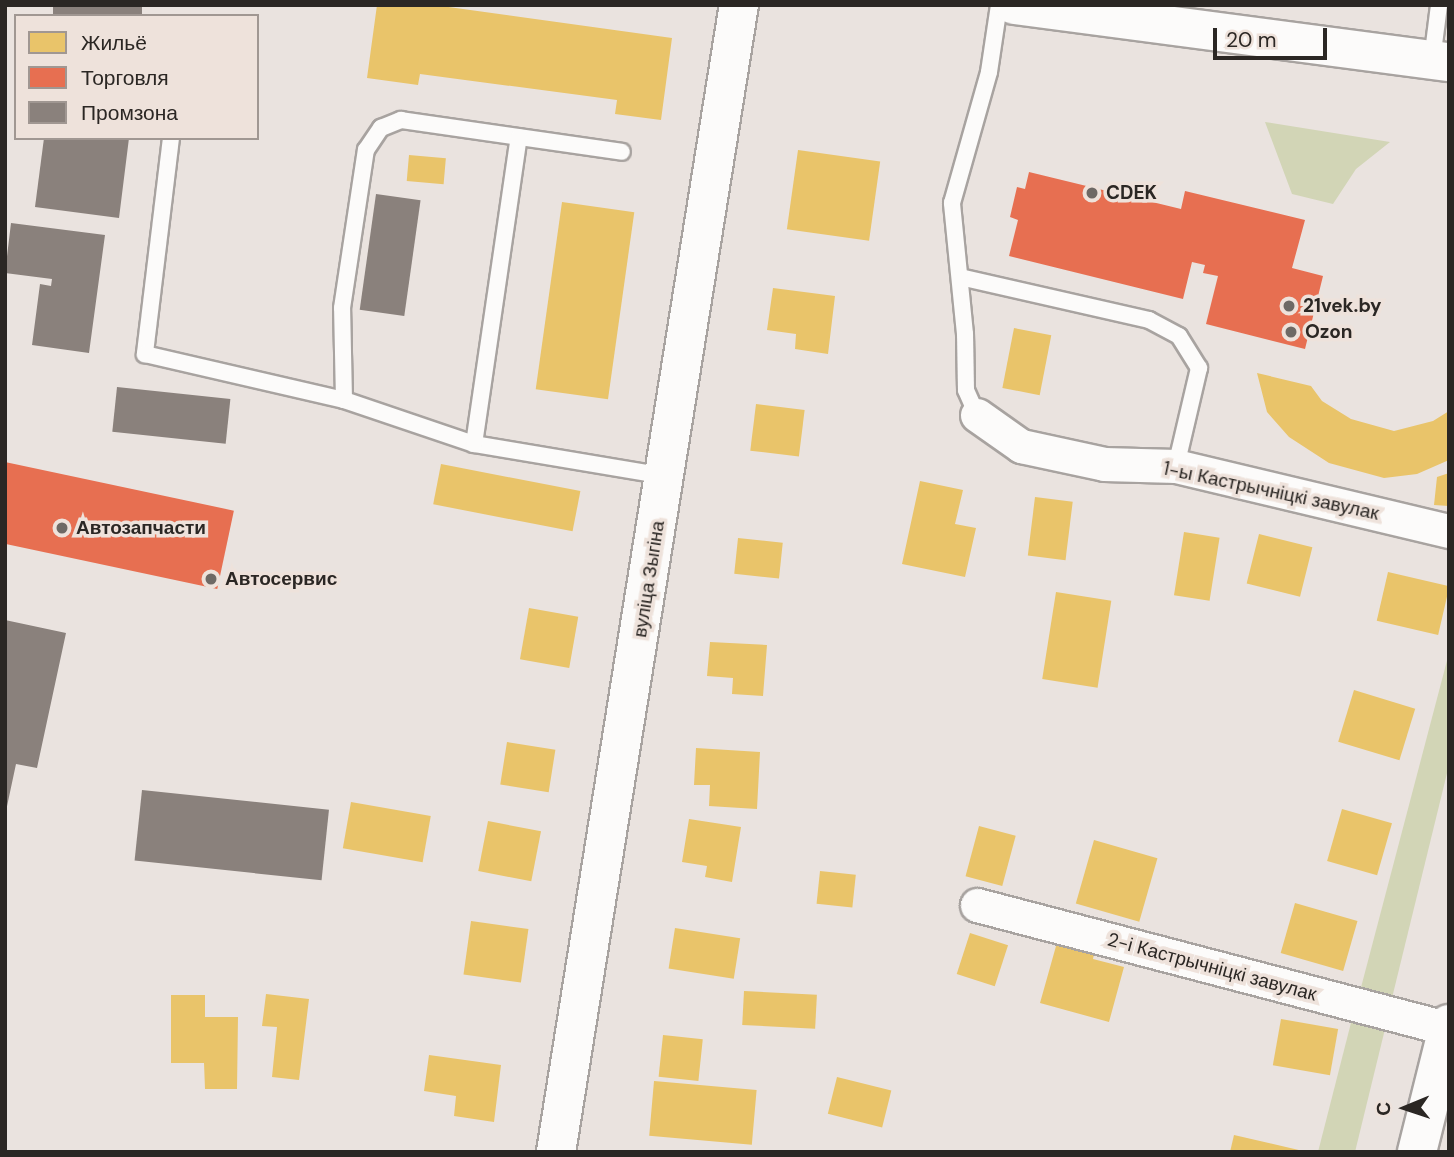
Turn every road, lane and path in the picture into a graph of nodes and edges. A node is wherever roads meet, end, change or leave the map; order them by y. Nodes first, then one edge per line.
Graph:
1 (739, 5) edge
2 (999, 5) edge
3 (1014, 5) edge
4 (1439, 5) edge
5 (1441, 61) edge
6 (519, 137) junction
7 (171, 140) edge
8 (622, 152) dead end
9 (960, 277) junction
10 (344, 400) junction
11 (977, 415) joint
12 (474, 444) junction
13 (1176, 466) junction
14 (665, 476) junction
15 (1449, 531) edge
16 (977, 905) dead end
17 (1448, 1026) edge
18 (556, 1152) edge
19 (1417, 1152) edge

1 - 14 street, вуліца Зыгіна
2 - 9 lane
3 - 5 street
4 - 5 lane
6 - 8 lane
6 - 10 lane
6 - 12 lane
7 - 10 lane
9 - 11 lane
9 - 13 lane
10 - 12 lane
11 - 13 street, 1-ы Кастрычніцкі завулак
12 - 14 lane
13 - 15 street, 1-ы Кастрычніцкі завулак
14 - 18 street, вуліца Зыгіна
16 - 17 street, 2-і Кастрычніцкі завулак
17 - 19 street

